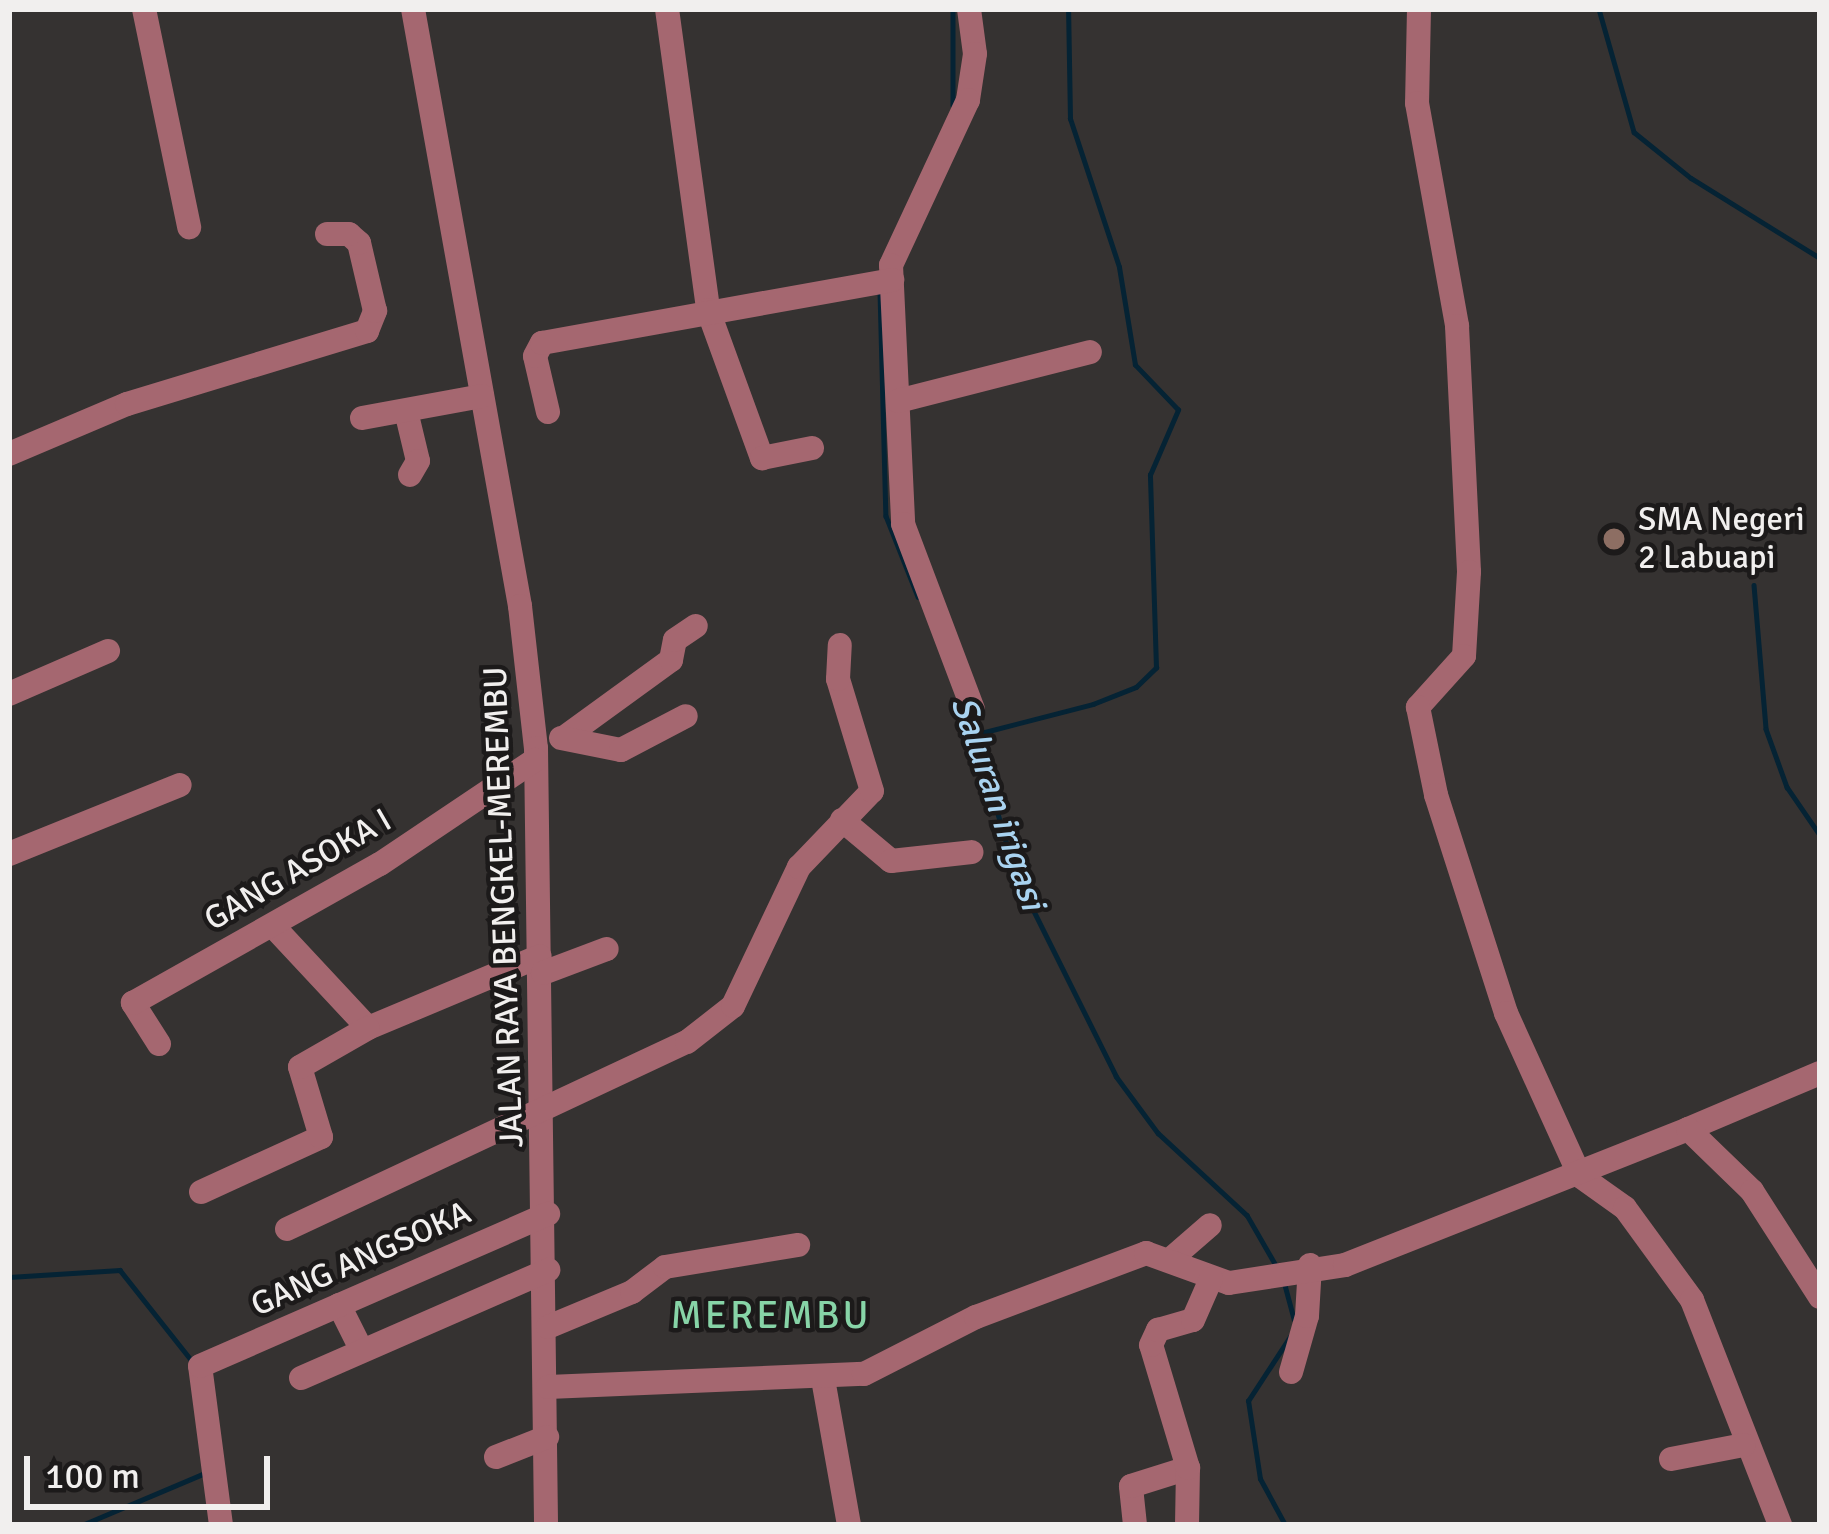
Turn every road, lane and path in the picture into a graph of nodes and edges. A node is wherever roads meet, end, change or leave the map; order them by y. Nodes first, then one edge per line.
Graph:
1 (144, 9) edge
2 (413, 9) edge
3 (667, 9) edge
4 (969, 9) edge
5 (1420, 9) edge
6 (189, 227) dead end
7 (327, 234) dead end
8 (885, 282) junction
9 (708, 310) junction
10 (1090, 352) dead end
11 (482, 395) junction
12 (898, 401) junction
13 (406, 411) junction
14 (548, 412) dead end
15 (362, 418) dead end
16 (812, 448) dead end
17 (9, 454) edge
18 (410, 475) dead end
19 (696, 626) dead end
20 (840, 645) dead end
21 (108, 651) dead end
22 (9, 694) edge
23 (974, 709) dead end
24 (686, 716) dead end
25 (565, 737) junction
26 (536, 754) junction
27 (179, 785) dead end
28 (842, 820) junction
29 (972, 852) dead end
30 (9, 854) edge
31 (311, 904) junction
32 (272, 926) junction
33 (328, 926) dead end
34 (608, 949) dead end
35 (542, 964) junction
36 (368, 1028) junction
37 (159, 1044) dead end
38 (1820, 1073) edge
39 (546, 1101) junction
40 (1688, 1129) junction
41 (1580, 1176) junction
42 (201, 1192) dead end
43 (548, 1214) junction
44 (1210, 1225) dead end
45 (287, 1228) dead end
46 (798, 1245) dead end
47 (1172, 1258) junction
48 (548, 1270) junction
49 (1295, 1270) junction
50 (1211, 1279) junction
51 (1820, 1297) edge
52 (338, 1305) junction
53 (548, 1328) junction
54 (361, 1348) junction
55 (1291, 1372) dead end
56 (301, 1378) dead end
57 (823, 1379) junction
58 (548, 1387) junction
59 (547, 1437) junction
60 (1744, 1445) junction
61 (496, 1456) dead end
62 (1671, 1460) dead end
63 (1188, 1468) junction
64 (220, 1525) edge
65 (546, 1525) edge
66 (849, 1525) edge
67 (1135, 1525) edge
68 (1187, 1525) edge
69 (1780, 1525) edge

1 - 6 street
2 - 11 street, JALAN RAYA BENGKEL-MEREMBU
3 - 9 street
4 - 8 street
5 - 41 street
7 - 17 street
8 - 9 street
8 - 12 street
9 - 14 street
9 - 16 street
10 - 12 street
11 - 13 street
11 - 26 street, JALAN RAYA BENGKEL-MEREMBU
12 - 23 street
13 - 15 street
13 - 18 street
19 - 25 street, GANG ASOKA I
20 - 28 street
21 - 22 street
24 - 25 street
25 - 26 street, GANG ASOKA I
26 - 31 street, GANG ASOKA I
26 - 35 street, JALAN RAYA BENGKEL-MEREMBU
27 - 30 street
28 - 29 street
28 - 39 street
31 - 32 street, GANG ASOKA I
31 - 33 street
32 - 36 street
32 - 37 street, GANG ASOKA I
34 - 35 street
35 - 36 street
35 - 39 street, JALAN RAYA BENGKEL-MEREMBU
36 - 42 street
38 - 40 street
39 - 43 street, JALAN RAYA BENGKEL-MEREMBU
39 - 45 street
40 - 41 street
40 - 51 street
41 - 49 street
41 - 60 street
43 - 48 street, JALAN RAYA BENGKEL-MEREMBU
43 - 52 street, GANG ANGSOKA
44 - 47 street
46 - 53 street
47 - 50 street
47 - 57 street
48 - 53 street, JALAN RAYA BENGKEL-MEREMBU
48 - 54 street
49 - 50 street
49 - 55 street
50 - 63 street
52 - 54 street
52 - 64 street, GANG ANGSOKA
53 - 58 street, JALAN RAYA BENGKEL-MEREMBU
54 - 56 street
57 - 58 street
57 - 66 street
58 - 59 street, JALAN RAYA BENGKEL-MEREMBU
59 - 61 street
59 - 65 street, JALAN RAYA BENGKEL-MEREMBU
60 - 62 street
60 - 69 street
63 - 67 street
63 - 68 street

